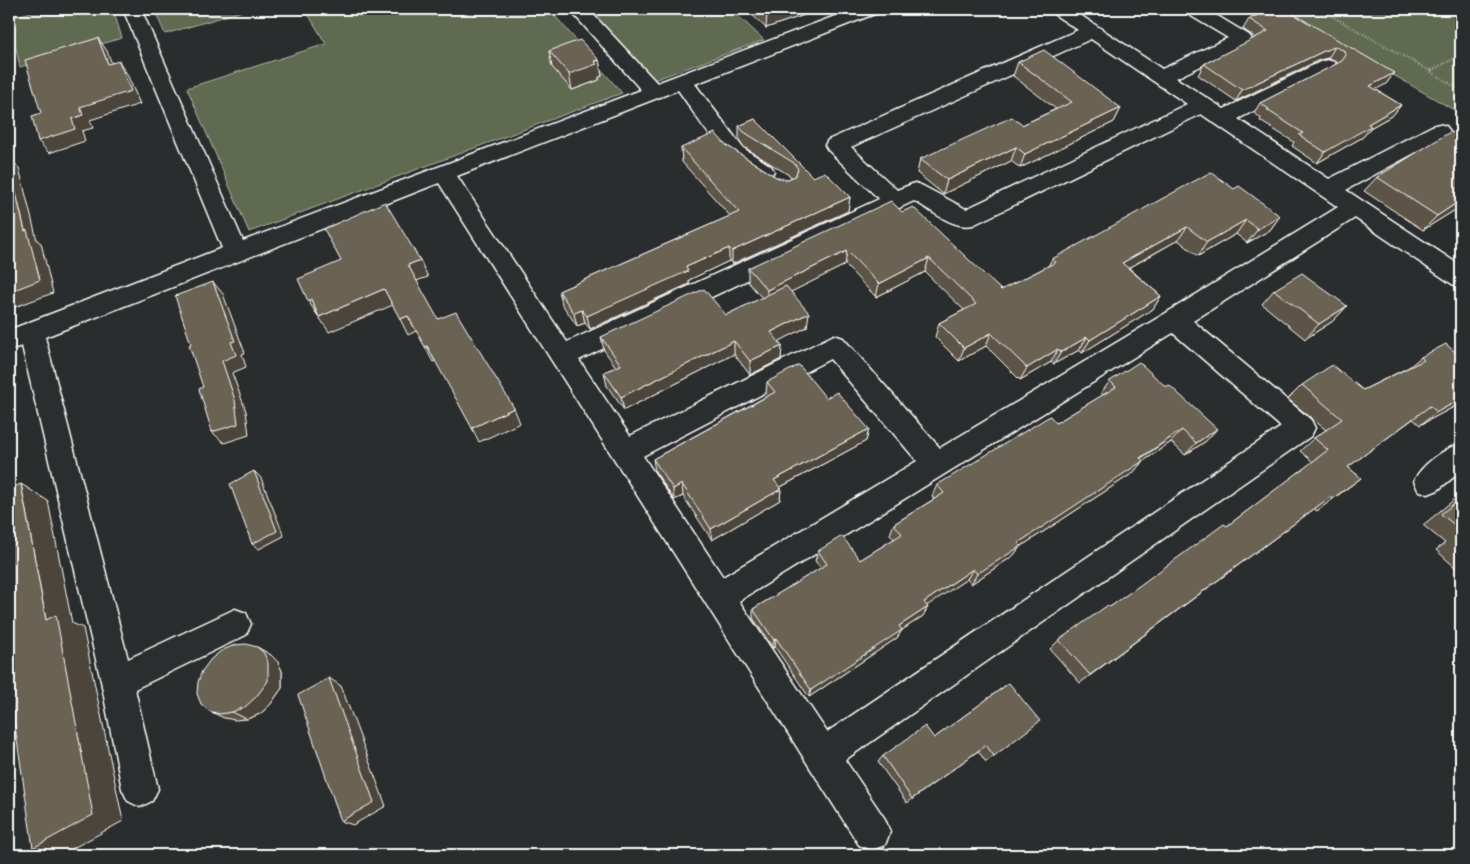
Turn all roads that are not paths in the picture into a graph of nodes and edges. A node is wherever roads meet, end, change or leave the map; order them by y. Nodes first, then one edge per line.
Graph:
1 (132, 9) edge
2 (578, 9) edge
3 (870, 9) edge
4 (1059, 9) edge
5 (1193, 9) edge
6 (1092, 31) junction
7 (1327, 66) edge
8 (1161, 77) junction
9 (683, 82) junction
10 (655, 93) junction
11 (1202, 104) junction
12 (1223, 118) junction
13 (1439, 131) dead end
14 (444, 174) junction
15 (776, 179) edge
16 (1329, 190) junction
17 (894, 200) junction
18 (1355, 207) junction
19 (236, 253) junction
20 (1461, 278) edge
21 (1175, 320) junction
22 (20, 336) edge
23 (562, 356) junction
24 (625, 452) junction
25 (1461, 456) edge
26 (937, 464) junction
27 (1428, 481) dead end
28 (719, 596) junction
29 (235, 624) dead end
30 (117, 682) junction
31 (822, 756) junction
32 (140, 789) dead end
33 (872, 832) dead end

1 - 19 street
2 - 10 street
3 - 9 street
4 - 6 street
5 - 8 street
6 - 8 street
6 - 17 street
7 - 12 street
8 - 11 street
9 - 10 street
9 - 15 street
10 - 14 street
11 - 12 street
11 - 17 street
12 - 16 street
13 - 16 street
14 - 19 street
14 - 23 street
16 - 18 street
17 - 23 street
18 - 20 street
18 - 21 street
19 - 22 street
21 - 26 street
21 - 31 street
22 - 30 street
23 - 24 street
24 - 26 street
24 - 28 street
25 - 27 street
26 - 28 street
28 - 31 street
29 - 30 street
30 - 32 street
31 - 33 street

